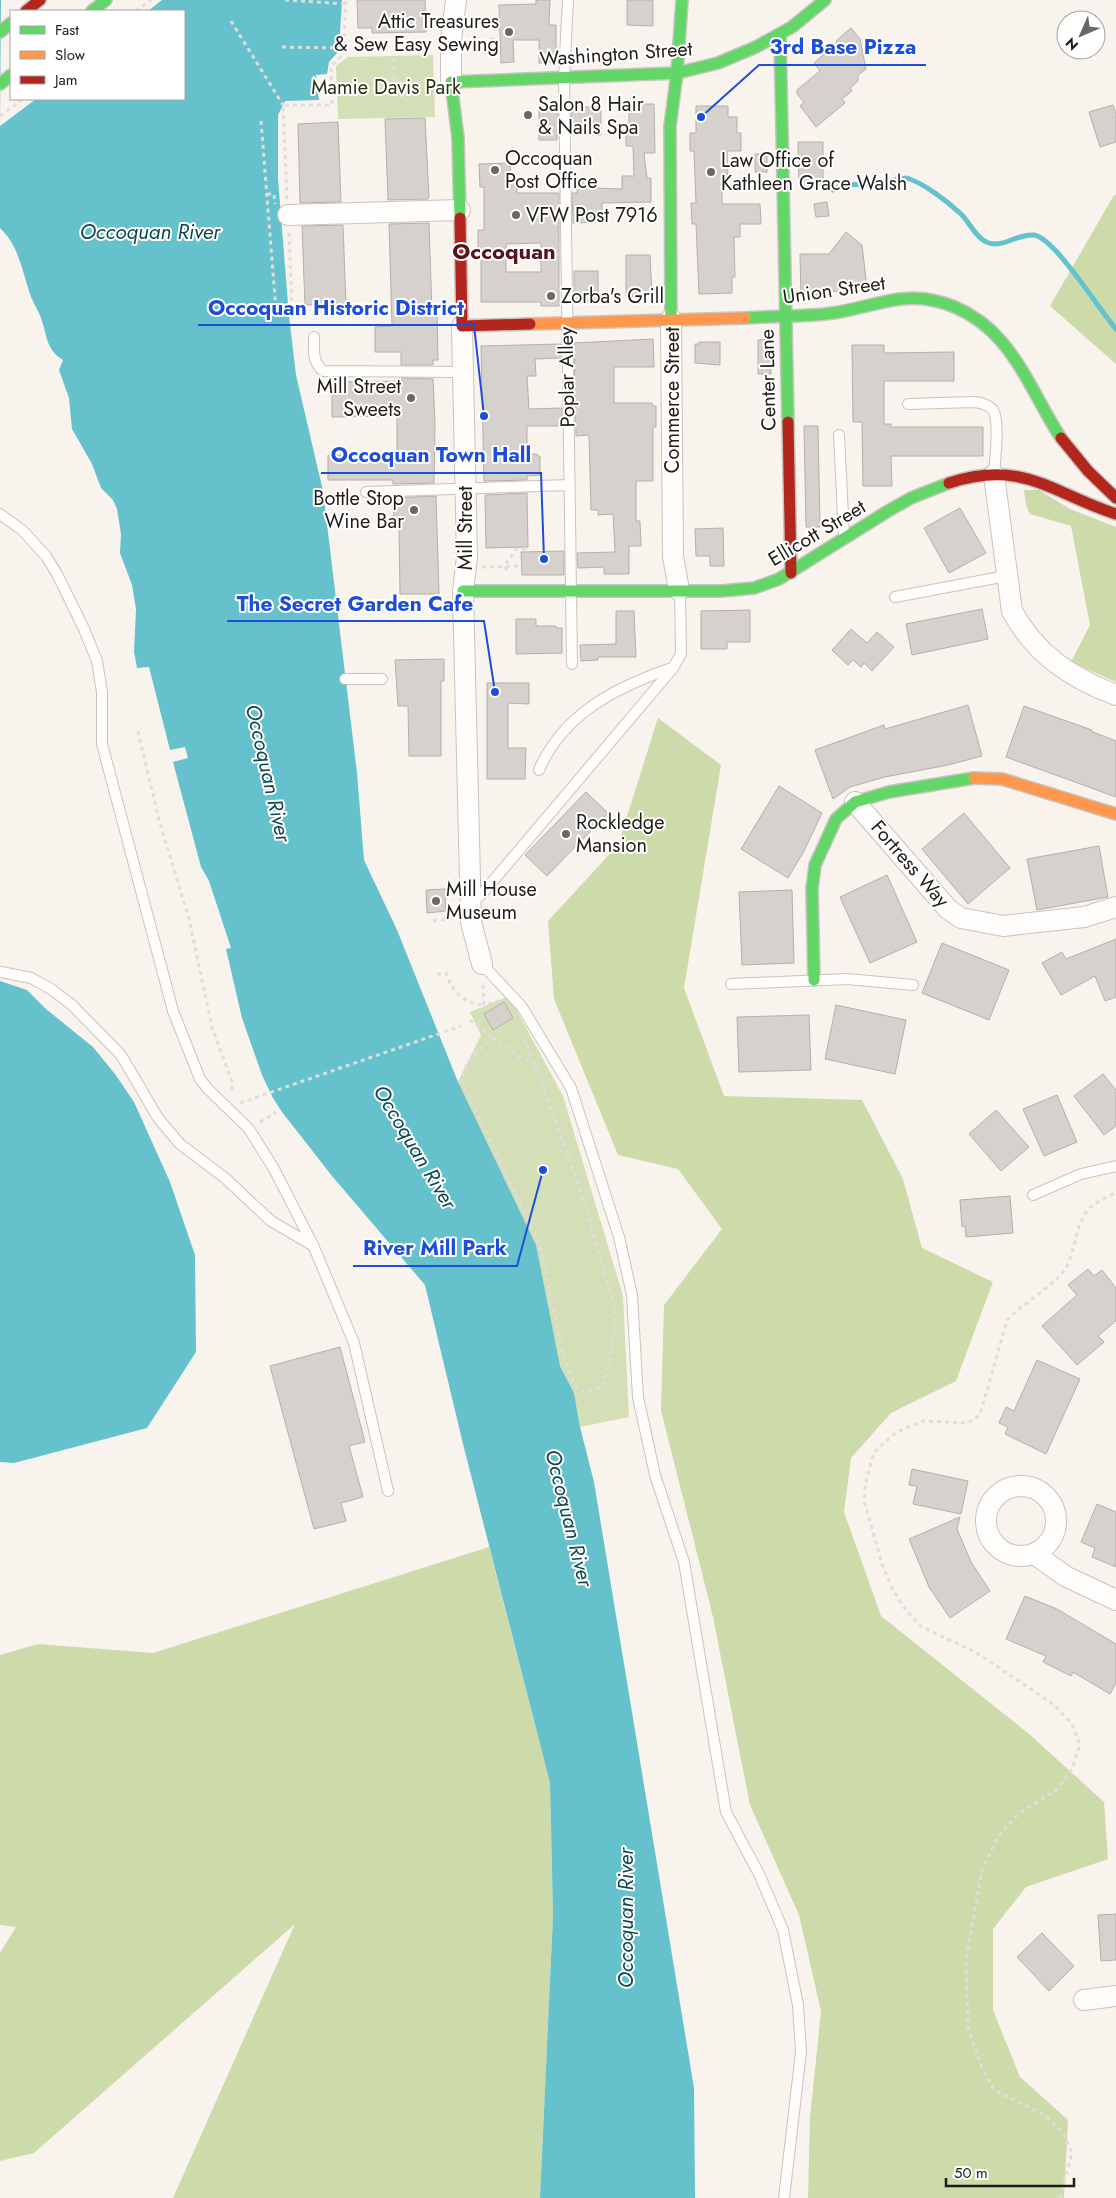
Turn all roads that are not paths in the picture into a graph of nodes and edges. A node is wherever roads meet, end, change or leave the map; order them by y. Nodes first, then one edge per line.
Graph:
1 (40, 0) edge
2 (106, 0) edge
3 (456, 0) edge
4 (568, 0) edge
5 (682, 0) edge
6 (825, 0) edge
7 (27, 10) edge
8 (93, 10) edge
9 (10, 24) edge
10 (0, 32) edge
11 (780, 35) junction
12 (677, 73) junction
13 (10, 76) edge
14 (564, 77) junction
15 (443, 82) junction
16 (0, 84) edge
17 (460, 210) junction
18 (288, 215) road end
19 (785, 316) junction
20 (671, 319) junction
21 (567, 322) junction
22 (462, 326) junction
23 (314, 337) dead end
24 (463, 372) junction
25 (908, 404) dead end
26 (839, 435) dead end
27 (994, 475) junction
28 (569, 486) junction
29 (466, 489) junction
30 (366, 492) dead end
31 (1116, 498) edge
32 (0, 514) edge
33 (1116, 514) edge
34 (844, 540) junction
35 (791, 574) junction
36 (1006, 576) junction
37 (570, 590) junction
38 (680, 590) junction
39 (463, 591) junction
40 (895, 597) dead end
41 (572, 664) dead end
42 (673, 668) junction
43 (346, 679) dead end
44 (382, 679) dead end
45 (1116, 695) edge
46 (538, 770) dead end
47 (855, 802) junction
48 (1116, 814) edge
49 (470, 902) junction
50 (1116, 907) edge
51 (482, 964) joint
52 (1, 972) edge
53 (814, 980) junction
54 (731, 984) dead end
55 (913, 985) dead end
56 (1116, 1166) edge
57 (1033, 1195) dead end
58 (313, 1245) junction
59 (388, 1492) dead end
60 (1034, 1554) dead end
61 (1116, 1600) edge
62 (1116, 1996) edge
63 (1084, 2000) dead end
64 (784, 2198) edge

1 - 7 main road
2 - 8 main road
3 - 15 street, Mill Street
4 - 14 lane, Poplar Alley
5 - 12 main road, Commerce Street
6 - 11 main road, Washington Street
9 - 10 main road
11 - 12 main road, Washington Street
11 - 19 main road, Center Lane
12 - 14 main road, Washington Street
12 - 20 main road, Commerce Street
13 - 16 main road
14 - 15 main road, Washington Street
14 - 21 lane, Poplar Alley
15 - 17 main road, Mill Street
17 - 18 street
17 - 22 main road, Mill Street
19 - 20 main road, Union Street
19 - 31 main road, Union Street
19 - 35 main road, Center Lane
20 - 21 main road, Union Street
20 - 38 street, Commerce Street
21 - 22 main road, Union Street
21 - 28 lane, Poplar Alley
22 - 24 street, Mill Street
23 - 24 lane
24 - 29 street, Mill Street
25 - 27 lane
26 - 34 lane
27 - 33 main road, Ellicott Street
27 - 34 main road, Ellicott Street
27 - 36 street
28 - 29 lane
28 - 37 lane, Poplar Alley
29 - 30 lane
29 - 39 street, Mill Street
32 - 58 lane
34 - 35 main road, Ellicott Street
35 - 38 main road, Ellicott Street
36 - 40 lane
36 - 45 street
37 - 38 main road, Ellicott Street
37 - 39 main road, Ellicott Street
37 - 41 lane, Poplar Alley
38 - 42 lane
39 - 49 street, Mill Street
42 - 46 lane
42 - 49 lane
43 - 44 lane
47 - 48 main road
47 - 50 street, Fortress Way
47 - 53 main road
49 - 51 street, Mill Street
51 - 64 lane
52 - 58 lane
53 - 54 lane
53 - 55 lane
56 - 57 lane
58 - 59 lane
60 - 61 street
62 - 63 street

